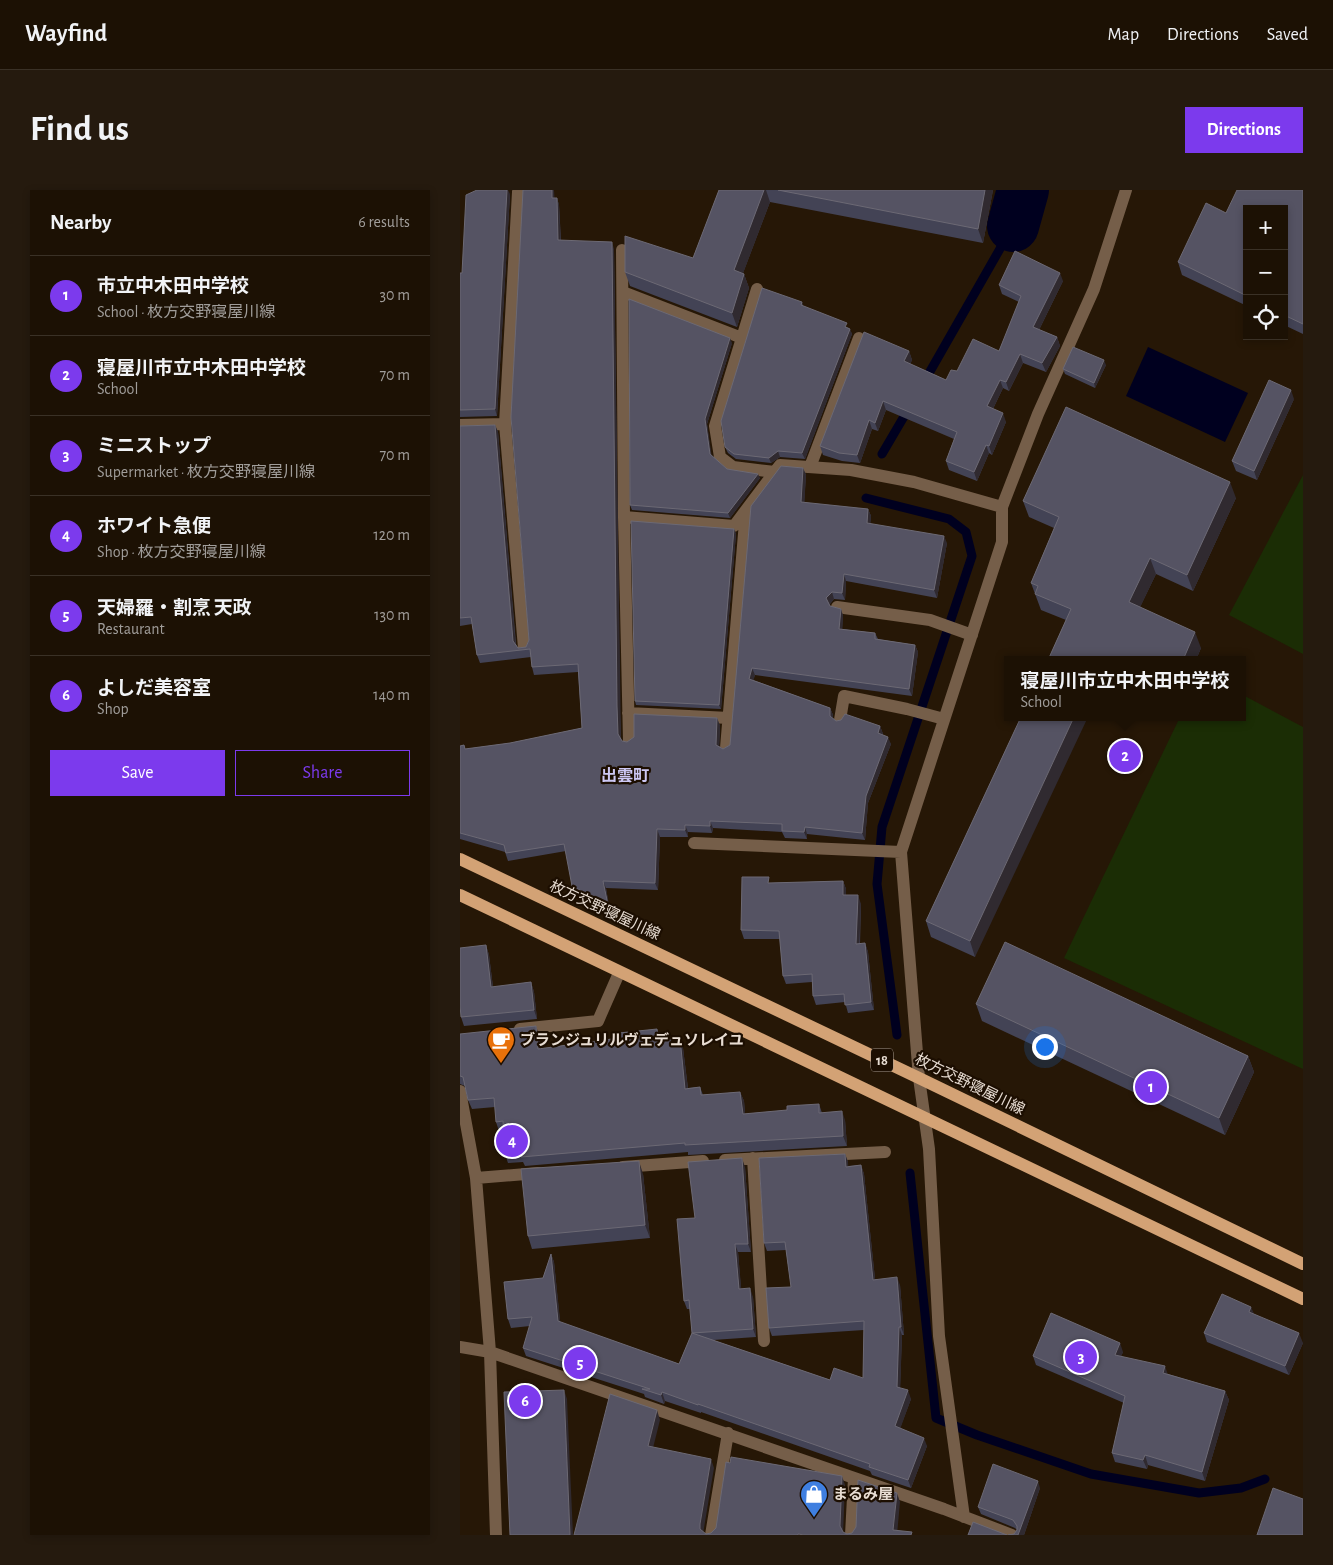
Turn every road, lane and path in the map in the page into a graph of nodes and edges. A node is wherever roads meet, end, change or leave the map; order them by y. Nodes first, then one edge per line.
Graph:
1 (1126, 190) edge
2 (518, 192) dead end
3 (622, 250) dead end
4 (757, 289) dead end
5 (623, 292) junction
6 (742, 338) junction
7 (859, 338) dead end
8 (505, 424) junction
9 (460, 425) edge
10 (810, 467) junction
11 (775, 472) junction
12 (1002, 507) junction
13 (746, 510) junction
14 (624, 517) junction
15 (837, 607) edge
16 (972, 634) junction
17 (524, 648) edge
18 (628, 713) junction
19 (729, 718) junction
20 (944, 719) junction
21 (840, 720) edge
22 (629, 742) edge
23 (726, 748) edge
24 (694, 843) dead end
25 (900, 852) junction
26 (460, 859) edge
27 (460, 895) edge
28 (619, 973) junction
29 (509, 1030) edge
30 (919, 1078) junction
31 (460, 1091) edge
32 (461, 1105) edge
33 (924, 1117) junction
34 (885, 1152) dead end
35 (753, 1158) junction
36 (614, 1168) edge
37 (555, 1172) edge
38 (476, 1178) junction
39 (1303, 1264) edge
40 (1303, 1300) edge
41 (764, 1341) dead end
42 (460, 1346) edge
43 (490, 1352) junction
44 (728, 1433) junction
45 (854, 1478) junction
46 (964, 1517) junction
47 (496, 1535) edge
48 (711, 1535) edge
49 (851, 1535) edge
50 (1012, 1535) edge

1 - 12 street
2 - 8 street
3 - 5 street
4 - 6 street
5 - 6 street
5 - 14 street
6 - 11 street
7 - 10 street
8 - 9 street
8 - 17 street
10 - 11 street
10 - 12 street
11 - 13 street
12 - 16 street
13 - 14 street
13 - 19 street
14 - 18 street
15 - 16 street
16 - 20 street
18 - 19 street
18 - 22 street
19 - 23 street
20 - 21 street
20 - 25 street
24 - 25 street
25 - 30 street
26 - 30 main road, 枚方交野寝屋川線 / 18
27 - 28 main road, 18
28 - 29 street
28 - 33 main road, 18
30 - 33 street
30 - 39 main road, 枚方交野寝屋川線 / 18
31 - 32 street
32 - 38 street
33 - 40 main road, 18
33 - 46 street
34 - 35 street
35 - 36 street
35 - 41 street
37 - 38 street
38 - 43 street
42 - 43 street
43 - 44 street
43 - 47 street
44 - 45 street
44 - 48 street
45 - 46 street
45 - 49 street
46 - 50 street

